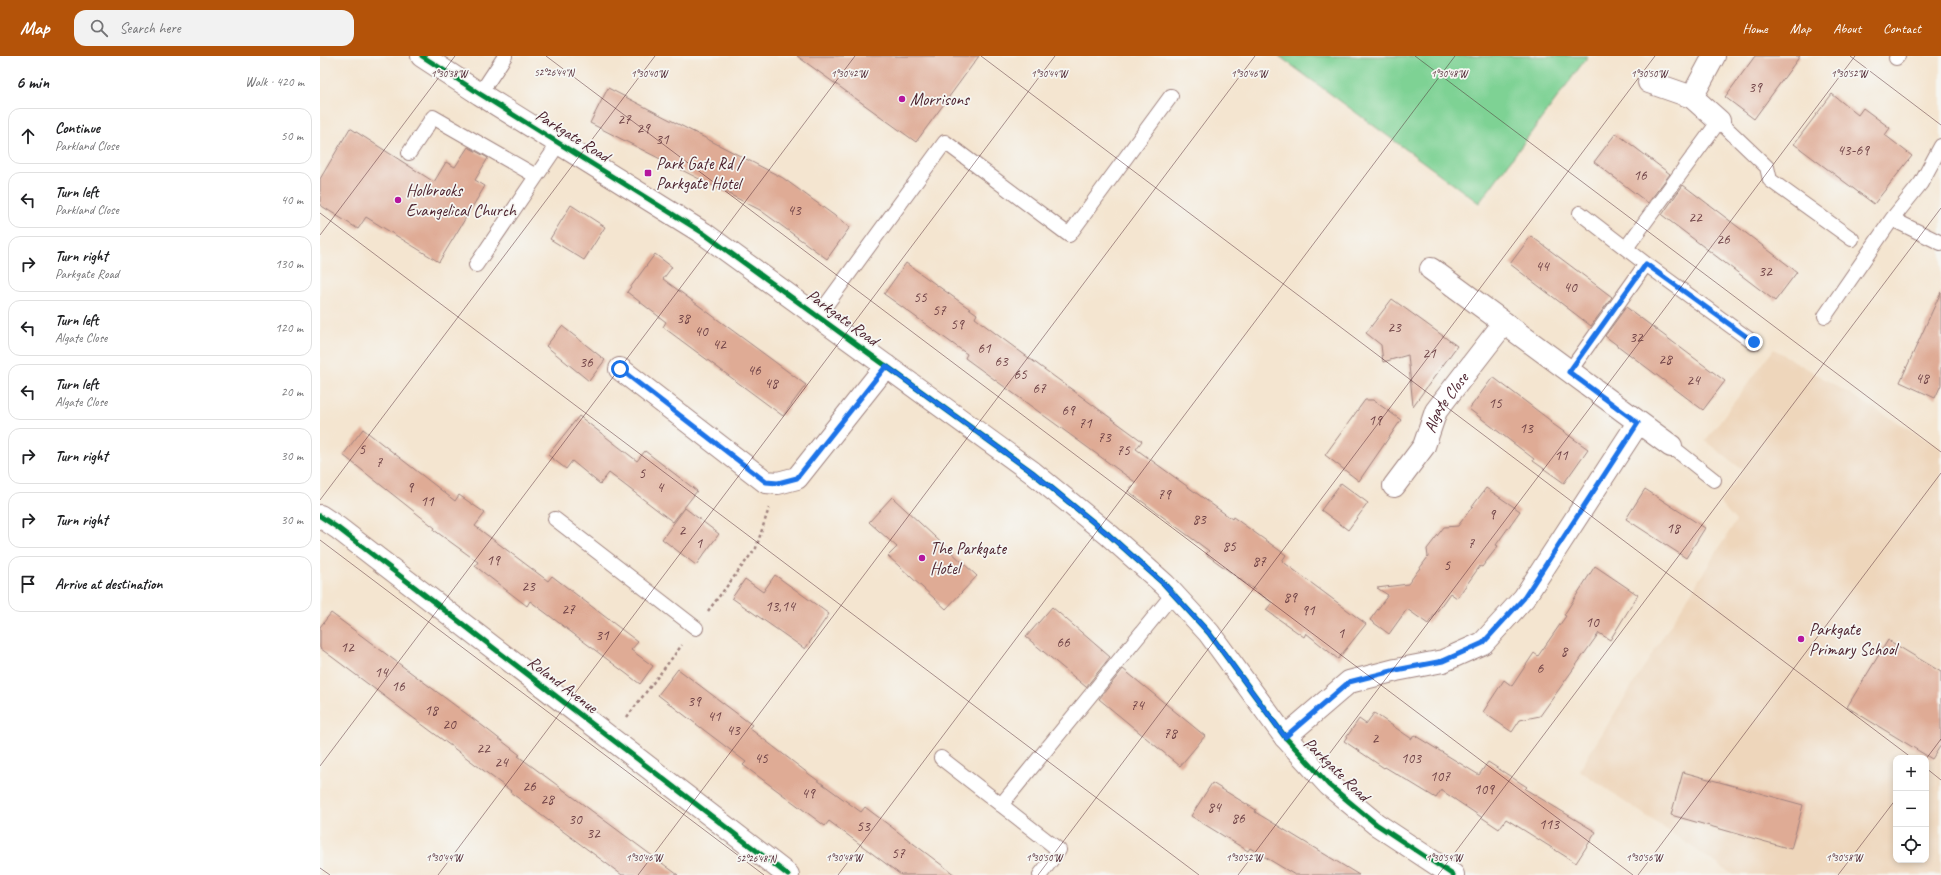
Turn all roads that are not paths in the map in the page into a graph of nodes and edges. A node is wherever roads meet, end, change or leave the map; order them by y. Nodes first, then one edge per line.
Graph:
1 (422, 56) edge
2 (505, 56) edge
3 (1714, 56) edge
4 (1649, 82) dead end
5 (480, 94) junction
6 (1171, 96) dead end
7 (1692, 97) junction
8 (1719, 121) junction
9 (559, 143) junction
10 (1941, 146) edge
11 (409, 152) dead end
12 (536, 176) junction
13 (1580, 213) dead end
14 (1892, 220) junction
15 (1852, 239) dead end
16 (1941, 243) edge
17 (1626, 248) junction
18 (1646, 264) junction
19 (476, 265) dead end
20 (1431, 269) dead end
21 (818, 316) junction
22 (1825, 316) dead end
23 (1504, 323) junction
24 (1754, 342) dead end
25 (886, 366) junction
26 (620, 369) dead end
27 (1569, 372) junction
28 (1638, 423) junction
29 (1671, 446) joint
30 (1714, 480) dead end
31 (1394, 486) dead end
32 (320, 516) edge
33 (555, 519) dead end
34 (1173, 594) junction
35 (696, 628) dead end
36 (1285, 737) junction
37 (941, 758) dead end
38 (1001, 805) junction
39 (788, 875) edge
40 (1040, 875) edge
41 (1453, 875) edge

1 - 5 street, Parkgate Road
2 - 5 lane
3 - 7 street
4 - 7 street
5 - 9 street, Parkgate Road
6 - 21 lane
7 - 8 street
8 - 15 lane
8 - 17 lane
9 - 12 lane
9 - 21 street, Parkgate Road
10 - 14 lane
11 - 12 lane
12 - 19 lane
13 - 17 lane
14 - 16 lane
14 - 22 lane
17 - 18 lane
18 - 24 lane
18 - 27 lane
20 - 23 street
21 - 25 street, Parkgate Road
23 - 27 street
23 - 31 street, Algate Close
25 - 26 street
25 - 34 street, Parkgate Road
27 - 28 street
28 - 29 street
28 - 36 street
29 - 30 lane
32 - 39 street, Roland Avenue
33 - 35 lane
34 - 36 street, Parkgate Road
34 - 38 lane
36 - 41 street, Parkgate Road
37 - 38 lane
38 - 40 lane

